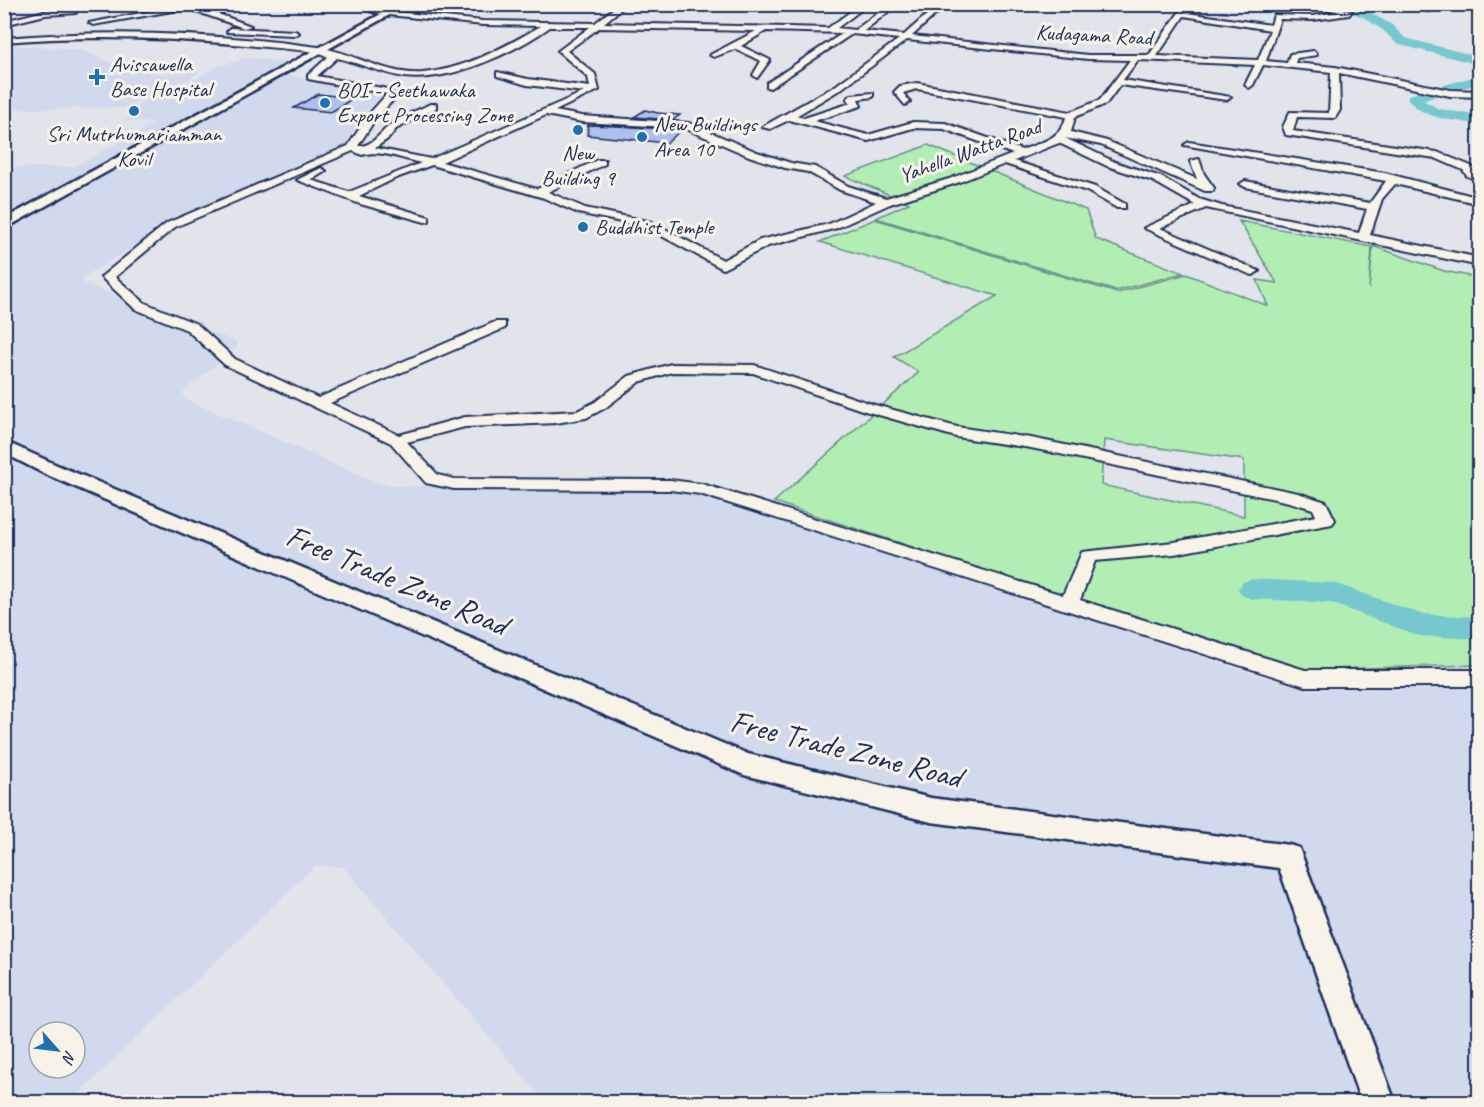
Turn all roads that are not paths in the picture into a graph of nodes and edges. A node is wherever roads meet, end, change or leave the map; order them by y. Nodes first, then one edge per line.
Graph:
1 (624, 4) edge
2 (866, 4) edge
3 (895, 4) edge
4 (944, 4) edge
5 (1189, 4) edge
6 (1313, 4) edge
7 (1394, 4) edge
8 (1442, 4) edge
9 (1466, 4) edge
10 (357, 5) edge
11 (676, 5) edge
12 (773, 6) edge
13 (1479, 8) edge
14 (111, 10) dead end
15 (73, 12) dead end
16 (389, 13) junction
17 (1182, 14) junction
18 (1176, 21) junction
19 (92, 22) junction
20 (81, 23) dead end
21 (4, 24) edge
22 (597, 24) junction
23 (1190, 24) dead end
24 (549, 25) junction
25 (22, 28) dead end
26 (1274, 28) junction
27 (761, 29) junction
28 (260, 30) junction
29 (4, 31) edge
30 (828, 31) junction
31 (854, 32) junction
32 (295, 33) dead end
33 (907, 38) junction
34 (4, 40) edge
35 (220, 40) junction
36 (735, 46) junction
37 (320, 50) junction
38 (1314, 53) dead end
39 (331, 54) junction
40 (714, 55) dead end
41 (1136, 57) junction
42 (1152, 58) junction
43 (1261, 62) junction
44 (1293, 65) junction
45 (1335, 70) junction
46 (500, 74) dead end
47 (757, 75) dead end
48 (273, 76) junction
49 (1117, 82) junction
50 (770, 85) dead end
51 (1249, 85) dead end
52 (595, 90) junction
53 (1450, 93) junction
54 (1479, 94) edge
55 (870, 95) dead end
56 (1227, 98) dead end
57 (1479, 100) edge
58 (905, 102) dead end
59 (433, 106) dead end
60 (545, 112) junction
61 (1071, 115) junction
62 (789, 117) junction
63 (806, 121) junction
64 (767, 127) dead end
65 (1062, 136) junction
66 (1189, 146) dead end
67 (358, 149) junction
68 (1023, 154) junction
69 (1005, 161) junction
70 (1196, 161) dead end
71 (432, 162) junction
72 (601, 162) dead end
73 (1479, 178) edge
74 (1393, 180) junction
75 (1245, 184) dead end
76 (1209, 188) junction
77 (538, 193) junction
78 (350, 196) junction
79 (1479, 201) edge
80 (886, 202) junction
81 (1206, 204) junction
82 (1121, 206) dead end
83 (1373, 207) junction
84 (1220, 209) junction
85 (4, 212) edge
86 (425, 219) dead end
87 (4, 225) edge
88 (1364, 237) junction
89 (1479, 262) edge
90 (1253, 271) dead end
91 (500, 325) dead end
92 (316, 404) junction
93 (397, 440) junction
94 (4, 446) edge
95 (1069, 604) junction
96 (1479, 678) edge
97 (1378, 1102) edge

1 - 22 street
2 - 30 street
3 - 31 street
4 - 33 street
5 - 17 street
6 - 26 street
7 - 8 street
9 - 13 street
10 - 16 street, Kudagama Road
11 - 12 street
12 - 27 street
14 - 19 street
15 - 21 street
16 - 24 street, Kudagama Road
16 - 37 street
17 - 18 street
17 - 26 street
18 - 23 street
18 - 42 street
19 - 20 street
19 - 28 street
19 - 28 street
22 - 24 street, Kudagama Road
22 - 27 street, Kudagama Road
22 - 52 street
24 - 39 street
25 - 29 street
26 - 43 street
27 - 30 street, Kudagama Road
27 - 36 street
28 - 32 street
28 - 35 street
30 - 31 street, Kudagama Road
31 - 33 street, Kudagama Road
31 - 50 street
33 - 41 street, Kudagama Road
33 - 62 street
34 - 35 street
35 - 37 street
36 - 40 street
36 - 47 street
37 - 39 street
37 - 48 street
38 - 44 street
39 - 67 street
41 - 42 street, Kudagama Road
41 - 49 street, Yahella Watta Road
42 - 43 street, Kudagama Road
43 - 44 street, Kudagama Road
43 - 51 street
44 - 45 street, Kudagama Road
45 - 53 street, Kudagama Road
45 - 73 street
46 - 52 street
48 - 85 street
48 - 87 street
49 - 56 street
49 - 61 street, Yahella Watta Road
52 - 60 street
53 - 54 street
53 - 57 street
55 - 63 street
58 - 61 street
59 - 67 street
60 - 71 street
60 - 80 street
61 - 65 street, Yahella Watta Road
62 - 63 street
62 - 64 street
63 - 68 street
65 - 68 street, Yahella Watta Road
65 - 76 street
65 - 81 street
66 - 74 street
67 - 71 street
67 - 78 street
67 - 92 street
68 - 69 street, Yahella Watta Road
69 - 80 street, Yahella Watta Road
69 - 82 street
70 - 76 street
71 - 77 street
71 - 78 street
72 - 77 street
74 - 79 street
74 - 83 street
75 - 83 street
76 - 84 street
77 - 80 street, Yahella Watta Road
78 - 86 street
81 - 84 street
81 - 90 street
83 - 88 street
84 - 88 street
88 - 89 street
91 - 92 street
92 - 93 street
93 - 95 street
93 - 95 street
94 - 97 street, Free Trade Zone Road
95 - 96 street

